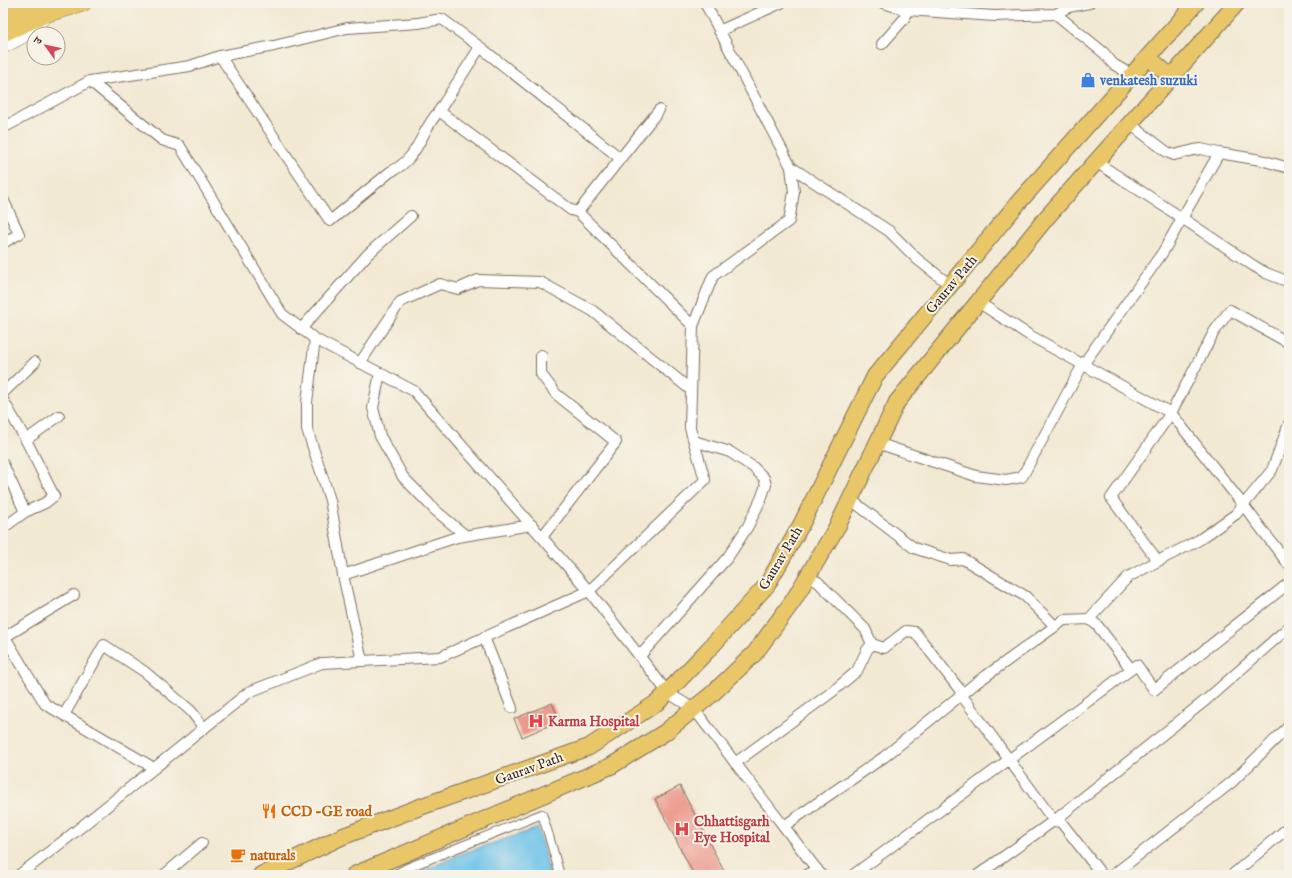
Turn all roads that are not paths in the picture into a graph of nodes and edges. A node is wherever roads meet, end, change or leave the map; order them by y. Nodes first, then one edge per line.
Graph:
1 (34, 3) edge
2 (83, 3) edge
3 (705, 3) edge
4 (781, 3) edge
5 (883, 3) edge
6 (1089, 3) edge
7 (1196, 3) edge
8 (1237, 3) edge
9 (907, 10) junction
10 (1056, 14) junction
11 (719, 31) junction
12 (4, 32) edge
13 (882, 44) dead end
14 (480, 47) junction
15 (220, 56) junction
16 (1148, 57) junction
17 (1132, 75) junction
18 (1171, 77) junction
19 (90, 81) junction
20 (659, 110) dead end
21 (439, 111) junction
22 (1130, 124) junction
23 (3, 128) edge
24 (1219, 152) junction
25 (620, 158) junction
26 (1096, 162) junction
27 (791, 167) junction
28 (1289, 168) edge
29 (3, 199) edge
30 (578, 212) junction
31 (411, 216) dead end
32 (1182, 218) junction
33 (3, 243) edge
34 (1289, 282) edge
35 (950, 285) junction
36 (978, 302) junction
37 (693, 326) junction
38 (301, 329) junction
39 (315, 339) junction
40 (1289, 343) edge
41 (541, 355) dead end
42 (35, 362) dead end
43 (360, 363) junction
44 (1082, 366) junction
45 (380, 373) junction
46 (691, 390) junction
47 (3, 393) edge
48 (3, 400) edge
49 (1170, 413) junction
50 (59, 416) dead end
51 (1289, 424) edge
52 (26, 440) junction
53 (694, 441) junction
54 (877, 443) junction
55 (3, 464) edge
56 (850, 499) junction
57 (1244, 506) junction
58 (25, 512) junction
59 (532, 525) junction
60 (3, 528) edge
61 (465, 535) junction
62 (542, 537) junction
63 (1158, 561) junction
64 (1289, 565) edge
65 (343, 575) junction
66 (807, 577) junction
67 (1289, 583) edge
68 (589, 591) junction
69 (74, 595) dead end
70 (1089, 619) junction
71 (1055, 626) junction
72 (1289, 628) edge
73 (484, 637) junction
74 (4, 638) edge
75 (872, 644) junction
76 (640, 656) junction
77 (362, 661) junction
78 (1131, 669) junction
79 (668, 693) junction
80 (963, 694) junction
81 (512, 708) dead end
82 (694, 709) junction
83 (64, 715) junction
84 (1289, 726) edge
85 (204, 728) junction
86 (1009, 760) junction
87 (735, 763) junction
88 (154, 768) junction
89 (1054, 821) junction
90 (784, 826) junction
91 (1289, 827) edge
92 (202, 843) dead end
93 (819, 872) edge
94 (19, 875) edge
95 (164, 875) edge
96 (261, 875) edge
97 (354, 875) edge
98 (394, 875) edge
99 (560, 875) edge
100 (807, 875) edge
101 (853, 875) edge
102 (978, 875) edge
103 (1102, 875) edge
104 (1113, 875) edge
105 (1232, 875) edge

1 - 12 highway
2 - 12 highway
3 - 11 street
4 - 11 street
5 - 9 street
6 - 10 street
7 - 16 main road, Gaurav Path
8 - 18 main road
9 - 10 street
9 - 13 street
10 - 17 street
11 - 27 street
14 - 15 street
14 - 21 street
14 - 25 street
15 - 19 street
15 - 21 street
16 - 17 main road, Gaurav Path
16 - 18 main road
17 - 35 main road, Gaurav Path
18 - 22 main road
19 - 23 street
19 - 38 street
20 - 25 street
21 - 30 street
22 - 24 street
22 - 26 main road
24 - 28 street
24 - 32 street
25 - 30 street
26 - 32 street
26 - 36 main road
27 - 35 street
27 - 37 street
29 - 33 street
30 - 37 street
31 - 38 street
32 - 34 street
32 - 44 street
35 - 79 main road, Gaurav Path
36 - 44 street
36 - 54 main road
37 - 46 street
38 - 39 street
39 - 43 street
39 - 65 street
40 - 49 street
41 - 62 street
42 - 47 street
43 - 45 street
43 - 46 street
44 - 49 street
44 - 54 street
45 - 59 street
45 - 61 street
46 - 53 street
48 - 52 street
49 - 57 street
49 - 63 street
50 - 52 street
51 - 57 street
52 - 58 street
53 - 68 street
53 - 76 street
54 - 56 main road
55 - 58 street
56 - 66 main road
56 - 71 street
57 - 63 street
57 - 64 street
58 - 60 street
59 - 61 street
59 - 62 street
61 - 65 street
62 - 68 street
63 - 70 street
65 - 77 street
66 - 75 street
66 - 82 main road
67 - 78 street
68 - 73 street
68 - 76 street
69 - 74 street
70 - 71 street
70 - 78 street
71 - 80 street
72 - 89 street
73 - 77 street
73 - 81 street
74 - 83 street
75 - 80 street
75 - 87 street
76 - 79 street
77 - 85 street
78 - 86 street
79 - 82 street
79 - 96 main road, Gaurav Path
80 - 86 street
80 - 90 street
82 - 87 street
82 - 97 main road
83 - 85 street
83 - 88 street
84 - 104 street
85 - 88 street
86 - 89 street
86 - 101 street
87 - 90 street
88 - 94 street
89 - 102 street
89 - 103 street
90 - 93 street
91 - 105 street
92 - 95 street
93 - 100 street
98 - 99 street

